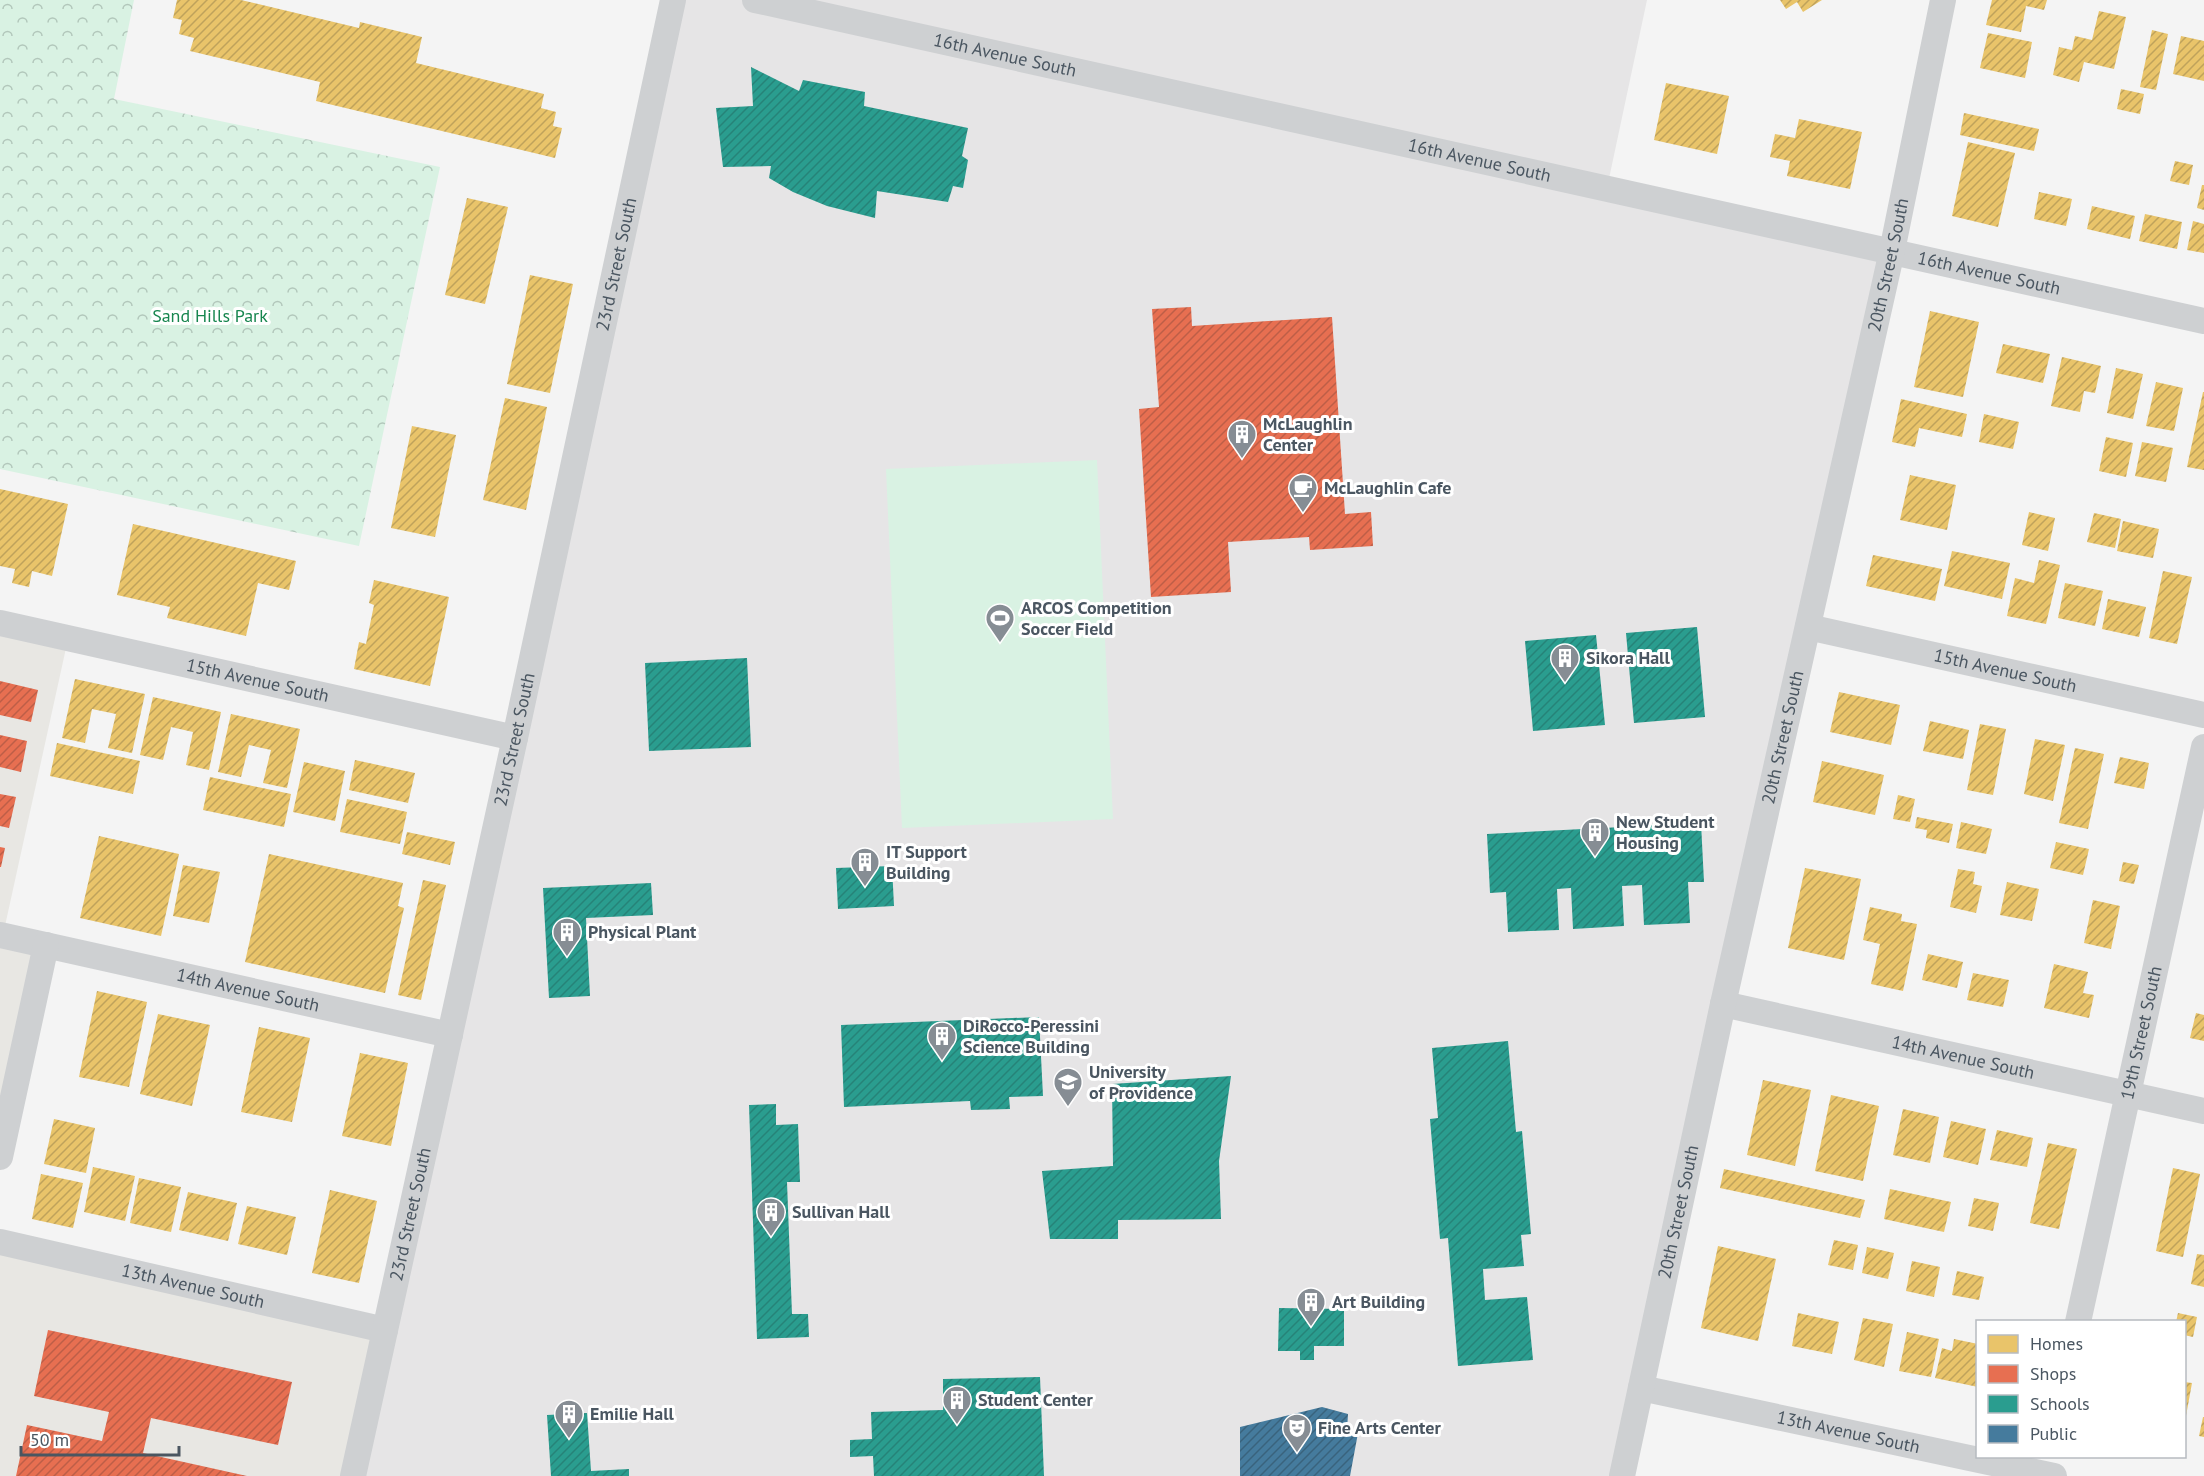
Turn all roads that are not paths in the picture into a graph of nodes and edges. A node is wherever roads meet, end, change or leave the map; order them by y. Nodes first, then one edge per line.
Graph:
1 (673, 0) edge
2 (755, 0) edge
3 (1943, 0) edge
4 (1892, 251) junction
5 (2204, 321) edge
6 (0, 623) edge
7 (1808, 627) junction
8 (2204, 715) edge
9 (515, 738) junction
10 (2204, 747) edge
11 (0, 934) edge
12 (46, 945) junction
13 (1723, 1004) junction
14 (450, 1035) junction
15 (2129, 1095) junction
16 (2204, 1111) edge
17 (0, 1157) edge
18 (0, 1242) edge
19 (2078, 1320) edge
20 (385, 1330) junction
21 (1641, 1388) junction
22 (1976, 1456) edge
23 (1986, 1458) edge
24 (2050, 1471) edge
25 (353, 1476) edge
26 (1622, 1476) edge

1 - 9 street, 23rd Street South
2 - 4 street, 16th Avenue South
3 - 4 street, 20th Street South
4 - 5 street, 16th Avenue South
4 - 7 street, 20th Street South
6 - 9 street, 15th Avenue South
7 - 8 street, 15th Avenue South
7 - 13 street, 20th Street South
9 - 14 street, 23rd Street South
10 - 15 street, 19th Street South
11 - 12 street, 14th Avenue South
12 - 14 street, 14th Avenue South
12 - 17 street
13 - 15 street, 14th Avenue South
13 - 21 street, 20th Street South
14 - 20 street, 23rd Street South
15 - 16 street, 14th Avenue South
15 - 19 street, 19th Street South
18 - 20 street, 13th Avenue South
20 - 25 street, 23rd Street South
21 - 22 street, 13th Avenue South
21 - 26 street, 20th Street South
23 - 24 street, 13th Avenue South

